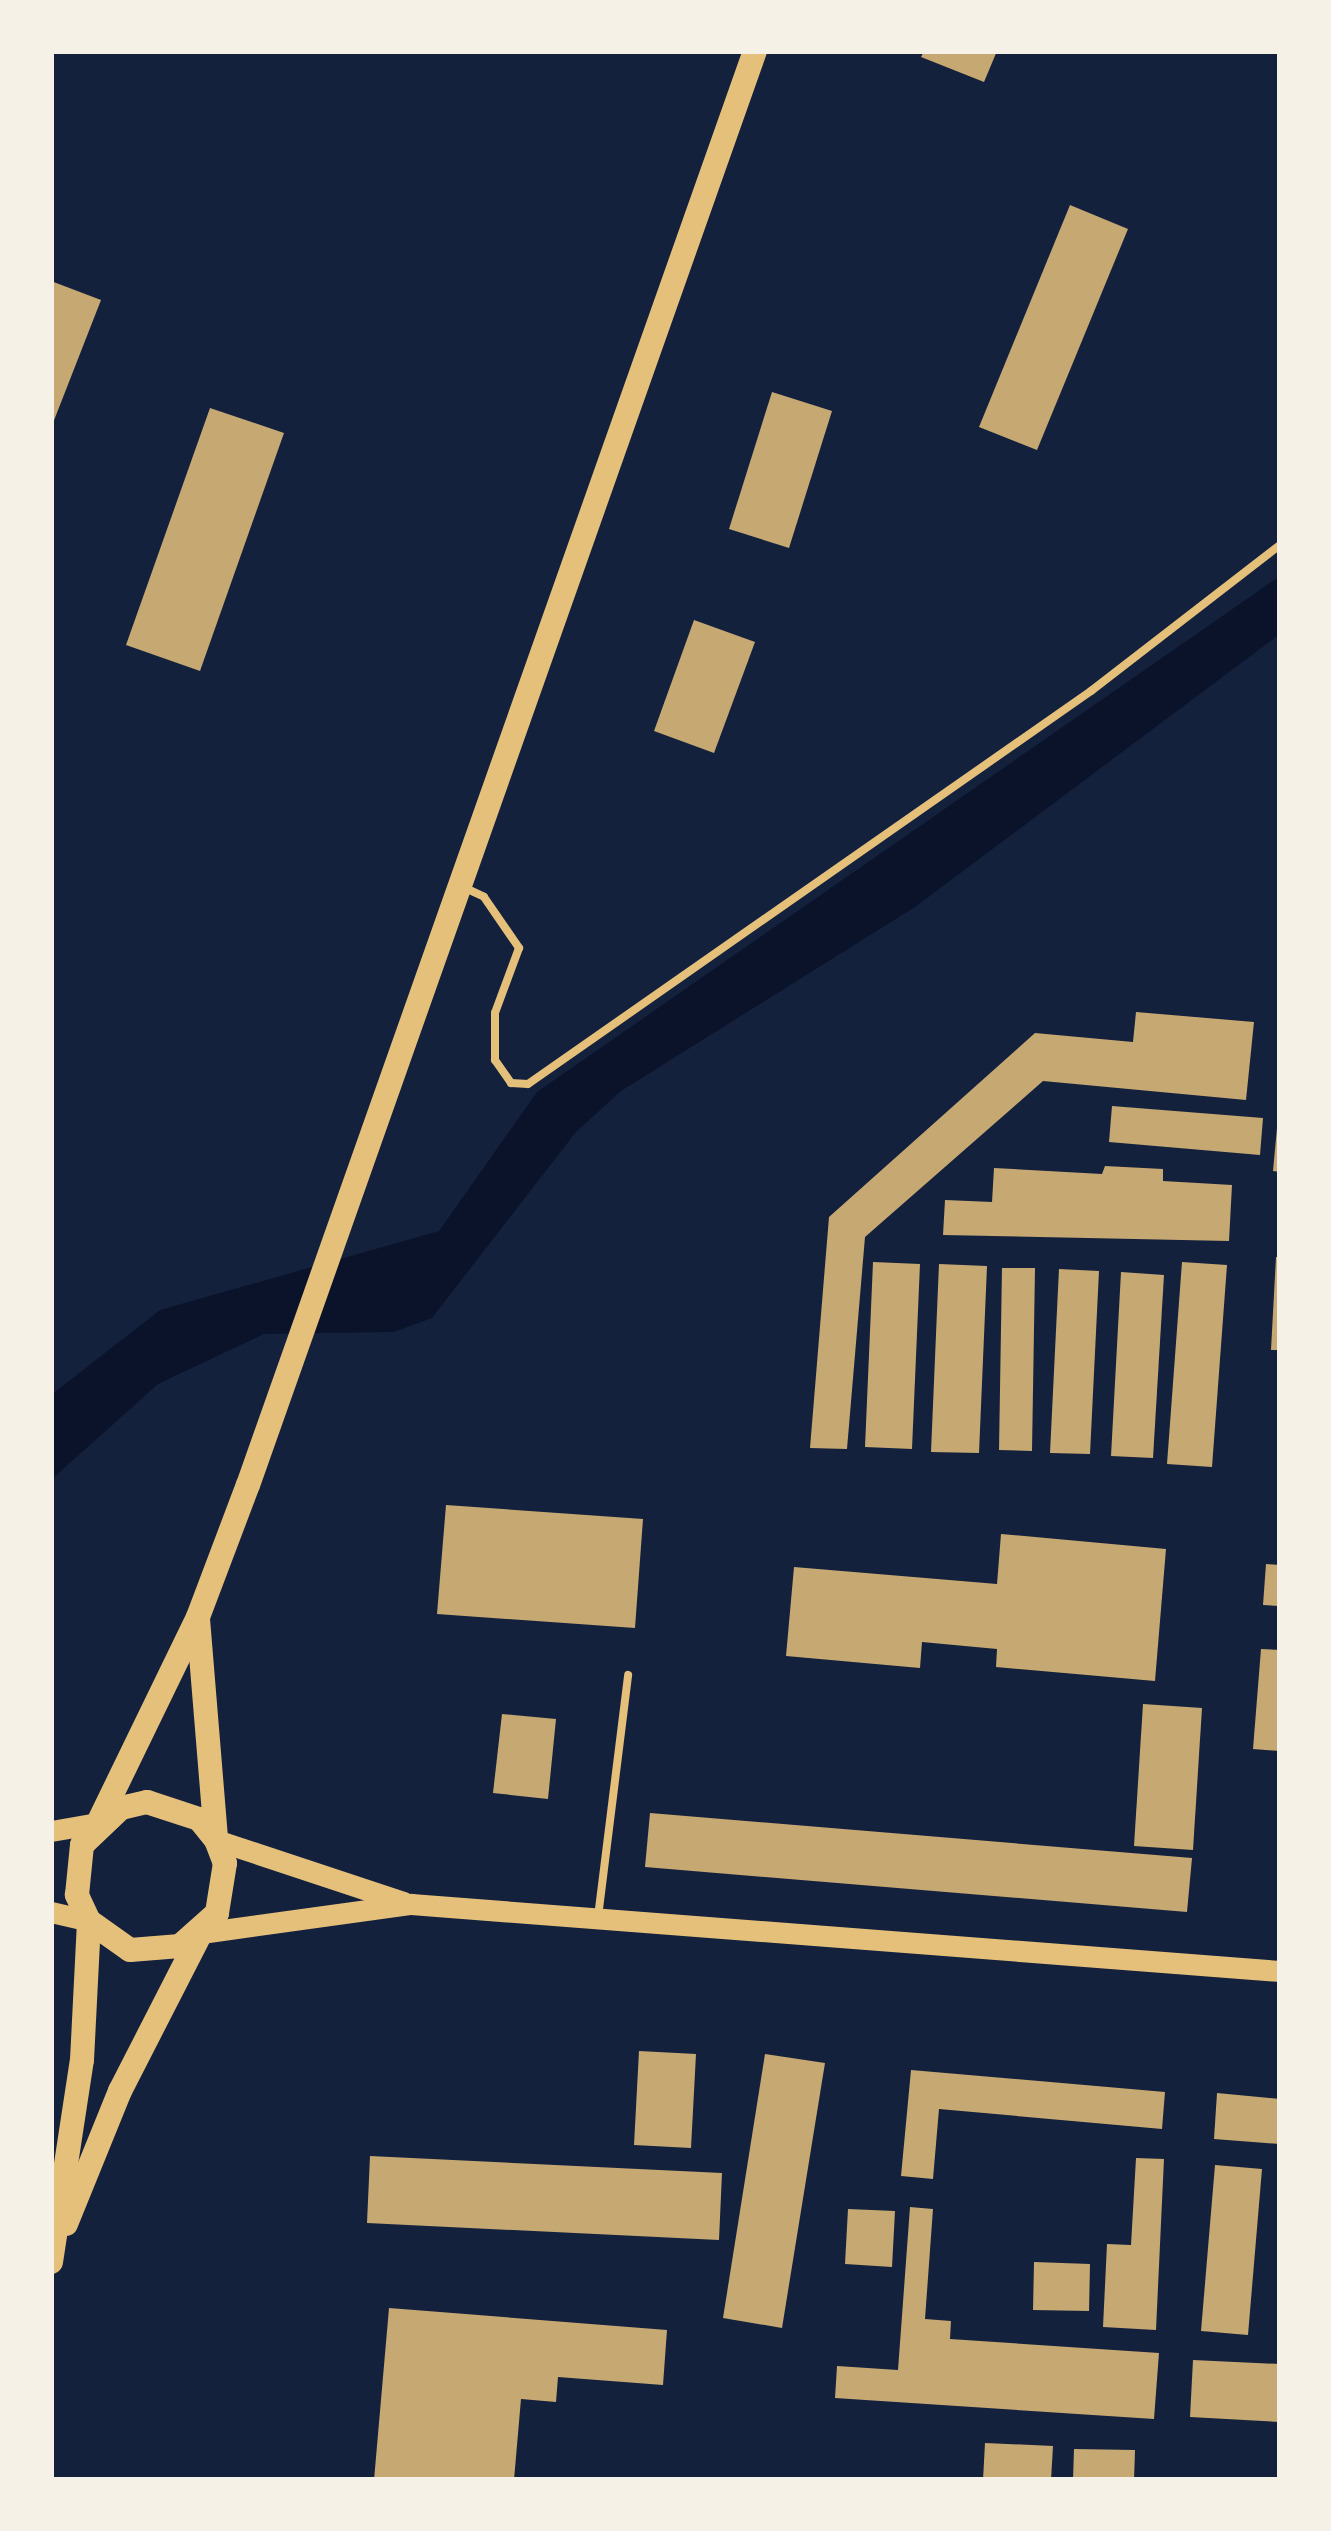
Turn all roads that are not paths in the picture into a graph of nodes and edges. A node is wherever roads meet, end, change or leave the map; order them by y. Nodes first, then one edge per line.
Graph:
1 (755, 51) edge
2 (1280, 544) edge
3 (461, 886) junction
4 (198, 1617) junction
5 (628, 1675) dead end
6 (98, 1823) junction
7 (51, 1831) edge
8 (216, 1840) junction
9 (411, 1904) junction
10 (51, 1912) edge
11 (598, 1918) junction
12 (89, 1921) junction
13 (201, 1933) junction
14 (1280, 1971) edge
15 (51, 2262) edge

1 - 3 main road
2 - 3 lane
3 - 4 main road
4 - 6 main road
4 - 8 main road
5 - 11 lane
6 - 7 street
6 - 8 main road
6 - 12 main road
8 - 9 street
8 - 13 main road
9 - 11 street
9 - 13 street
10 - 12 street
11 - 14 street
12 - 13 main road
12 - 15 main road
13 - 15 main road

